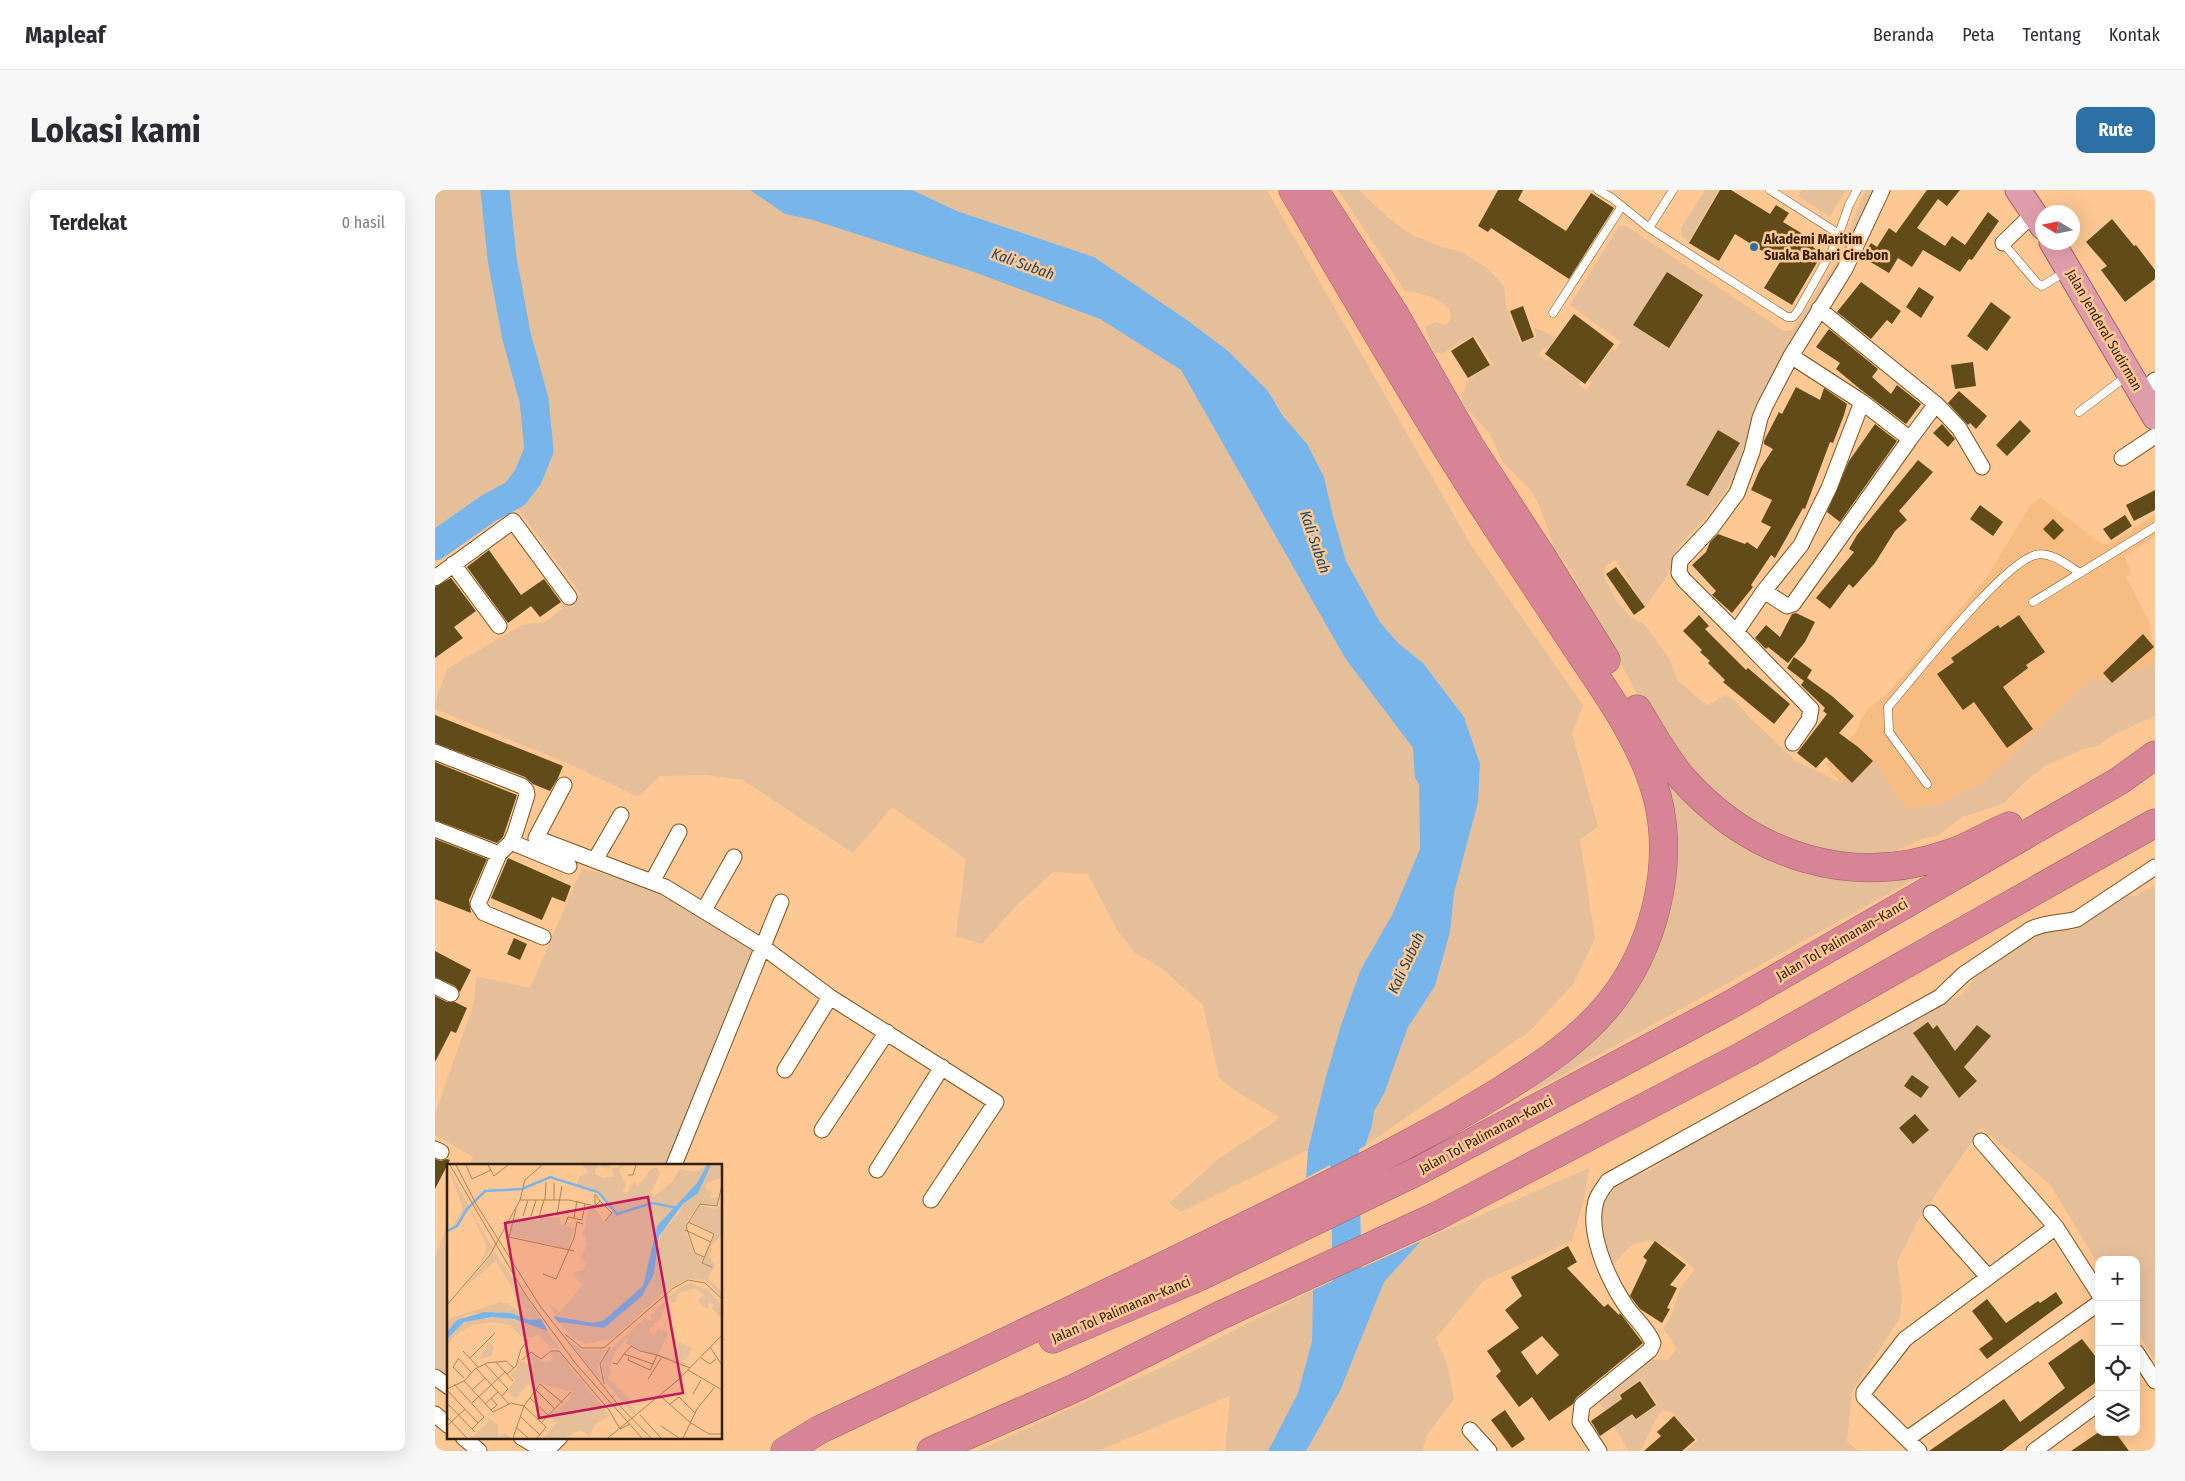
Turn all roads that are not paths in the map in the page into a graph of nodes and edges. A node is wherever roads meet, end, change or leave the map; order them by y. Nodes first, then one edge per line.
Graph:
1 (1293, 190) edge
2 (1314, 190) edge
3 (1598, 190) edge
4 (1673, 190) edge
5 (1769, 190) edge
6 (1857, 190) edge
7 (1882, 190) edge
8 (2018, 190) edge
9 (1622, 206) junction
10 (2035, 216) edge
11 (2035, 222) edge
12 (1649, 228) junction
13 (1839, 234) junction
14 (2003, 243) joint
15 (2057, 250) edge
16 (2069, 270) junction
17 (1819, 309) junction
18 (1553, 313) dead end
19 (1791, 356) junction
20 (2142, 382) edge
21 (1862, 402) junction
22 (1935, 404) junction
23 (2079, 412) dead end
24 (2155, 417) edge
25 (2155, 436) edge
26 (1910, 439) junction
27 (2122, 458) dead end
28 (1982, 467) dead end
29 (2155, 527) edge
30 (453, 564) junction
31 (2080, 573) junction
32 (435, 578) edge
33 (1764, 592) junction
34 (569, 597) dead end
35 (2033, 602) dead end
36 (499, 626) dead end
37 (1737, 632) junction
38 (1793, 743) dead end
39 (435, 752) edge
40 (2148, 760) edge
41 (1927, 784) dead end
42 (564, 785) dead end
43 (621, 814) dead end
44 (2155, 823) edge
45 (435, 829) edge
46 (679, 832) dead end
47 (511, 842) junction
48 (499, 854) junction
49 (734, 857) dead end
50 (595, 860) junction
51 (569, 866) dead end
52 (2155, 867) edge
53 (652, 882) junction
54 (781, 902) dead end
55 (703, 910) junction
56 (543, 937) dead end
57 (763, 947) junction
58 (435, 986) edge
59 (451, 994) dead end
60 (830, 996) junction
61 (887, 1032) junction
62 (942, 1068) junction
63 (785, 1070) dead end
64 (822, 1130) dead end
65 (1981, 1141) dead end
66 (674, 1164) edge
67 (877, 1170) dead end
68 (931, 1200) dead end
69 (1931, 1213) dead end
70 (2056, 1227) junction
71 (1196, 1265) junction
72 (1988, 1277) junction
73 (2095, 1288) edge
74 (2095, 1306) edge
75 (2141, 1372) edge
76 (435, 1377) edge
77 (2155, 1382) edge
78 (447, 1386) edge
79 (2095, 1406) edge
80 (435, 1414) edge
81 (447, 1424) edge
82 (1469, 1430) dead end
83 (464, 1438) edge
84 (523, 1438) edge
85 (559, 1438) edge
86 (1907, 1439) junction
87 (479, 1451) edge
88 (785, 1451) edge
89 (931, 1451) edge
90 (1489, 1451) edge
91 (1599, 1451) edge
92 (1919, 1451) edge
93 (2034, 1451) edge

1 - 71 highway
2 - 40 highway
3 - 9 lane
4 - 12 lane
5 - 13 lane
6 - 13 lane
7 - 17 street
8 - 10 highway
9 - 12 lane
9 - 18 lane
11 - 14 street
12 - 13 lane
14 - 16 lane
15 - 16 highway, Jalan Jenderal Sudirman
16 - 20 highway, Jalan Jenderal Sudirman
17 - 19 street
17 - 22 street
19 - 21 street
19 - 37 street
20 - 23 lane
20 - 24 highway, Jalan Jenderal Sudirman
21 - 26 street
21 - 33 street
22 - 26 street
22 - 28 street
25 - 27 street
26 - 33 street
29 - 31 lane
30 - 32 street
30 - 34 street
30 - 36 street
31 - 35 lane
31 - 41 lane
33 - 37 street
37 - 38 street
39 - 47 street
40 - 71 highway, Jalan Tol Palimanan–Kanci
42 - 50 street
43 - 50 street
44 - 89 highway
45 - 48 street
46 - 53 street
47 - 48 street
47 - 51 street
48 - 56 street
49 - 55 street
50 - 53 street
52 - 91 street
53 - 55 street
54 - 57 street
55 - 57 street
57 - 60 street
57 - 66 street
58 - 59 street
60 - 61 street
60 - 63 street
61 - 62 street
61 - 64 street
62 - 67 street
62 - 68 street
65 - 70 street
69 - 72 street
70 - 72 street
70 - 73 street
71 - 88 highway
72 - 86 street
74 - 86 street
75 - 77 street
76 - 78 street
79 - 93 street
80 - 81 street
82 - 90 street
83 - 87 street
84 - 85 street
86 - 92 street

